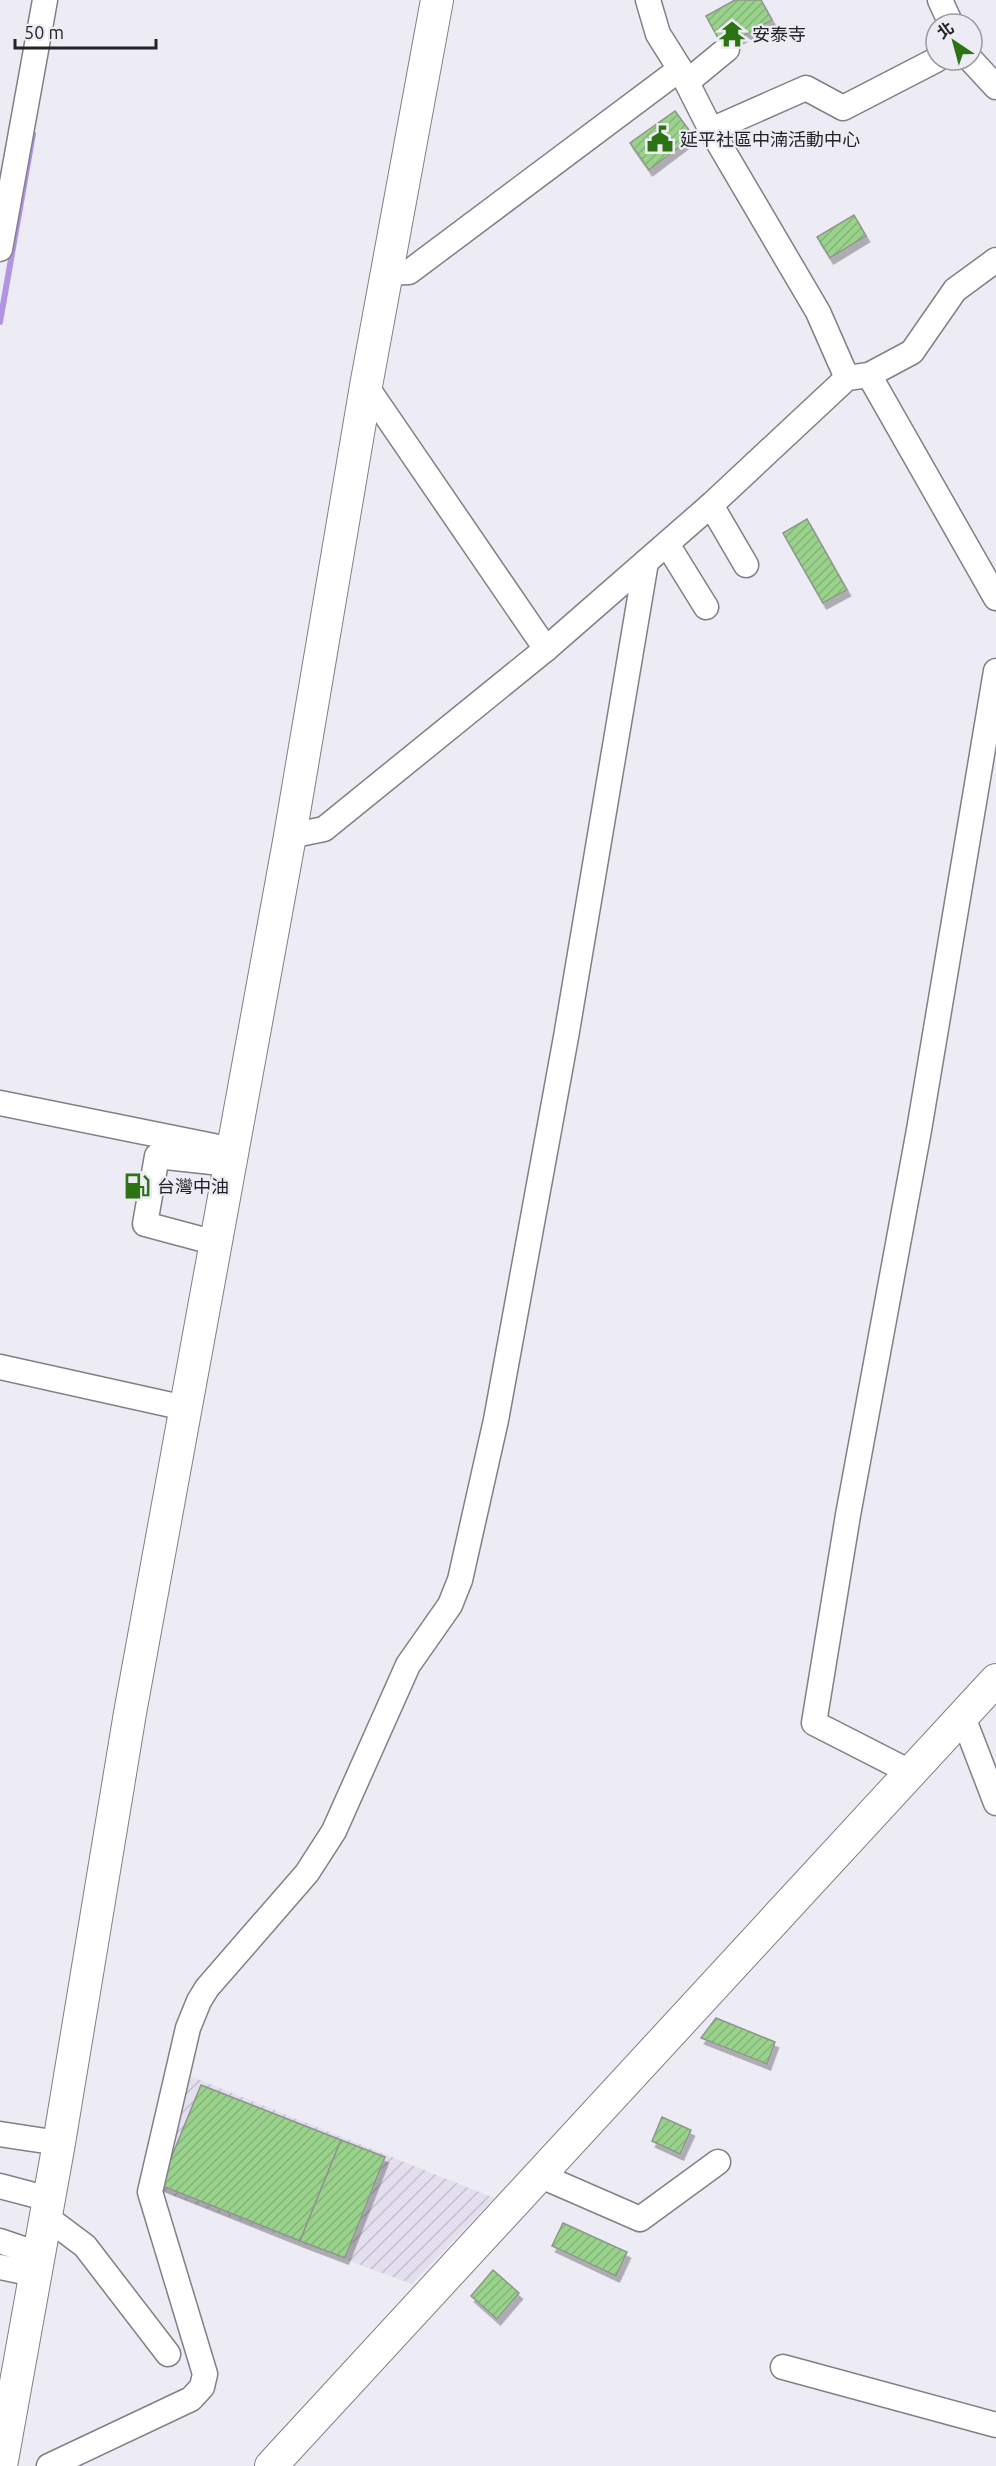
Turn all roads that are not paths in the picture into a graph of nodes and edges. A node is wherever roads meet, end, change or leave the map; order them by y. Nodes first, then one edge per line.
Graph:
1 (45, 0) edge
2 (437, 0) edge
3 (648, 0) edge
4 (727, 49) dead end
5 (924, 66) edge
6 (982, 72) edge
7 (683, 76) junction
8 (996, 87) edge
9 (711, 130) junction
10 (0, 249) edge
11 (996, 260) edge
12 (386, 273) junction
13 (858, 376) junction
14 (366, 386) junction
15 (711, 506) junction
16 (667, 544) junction
17 (646, 562) junction
18 (746, 565) dead end
19 (996, 598) edge
20 (706, 607) dead end
21 (546, 649) junction
22 (996, 670) edge
23 (290, 836) junction
24 (0, 1103) edge
25 (231, 1157) junction
26 (216, 1243) junction
27 (0, 1366) edge
28 (186, 1408) junction
29 (996, 1680) edge
30 (963, 1717) junction
31 (910, 1772) junction
32 (996, 1803) edge
33 (0, 2134) edge
34 (59, 2144) junction
35 (718, 2162) dead end
36 (539, 2175) junction
37 (0, 2186) edge
38 (47, 2207) junction
39 (0, 2241) edge
40 (36, 2264) junction
41 (0, 2267) edge
42 (168, 2354) dead end
43 (783, 2367) dead end
44 (996, 2425) edge
45 (1, 2456) edge
46 (49, 2466) edge
47 (271, 2466) edge

1 - 10 street
2 - 12 main road
3 - 7 street
4 - 7 street
5 - 9 street
6 - 8 street
7 - 9 street
7 - 12 street
9 - 13 street
11 - 13 street
12 - 14 main road
13 - 15 street
13 - 19 street
14 - 21 street
14 - 23 main road
15 - 16 street
15 - 18 street
16 - 17 street
16 - 20 street
17 - 21 street
17 - 46 street
21 - 23 street
22 - 31 street
23 - 25 main road
24 - 25 street
25 - 26 main road
25 - 26 street
26 - 28 main road
27 - 28 street
28 - 34 main road
29 - 30 main road
30 - 31 main road
30 - 32 street
31 - 36 main road
33 - 34 street
34 - 38 main road
35 - 36 street
36 - 47 main road
37 - 38 street
38 - 40 main road
38 - 42 street
39 - 40 street
40 - 41 street
40 - 45 main road
43 - 44 street

